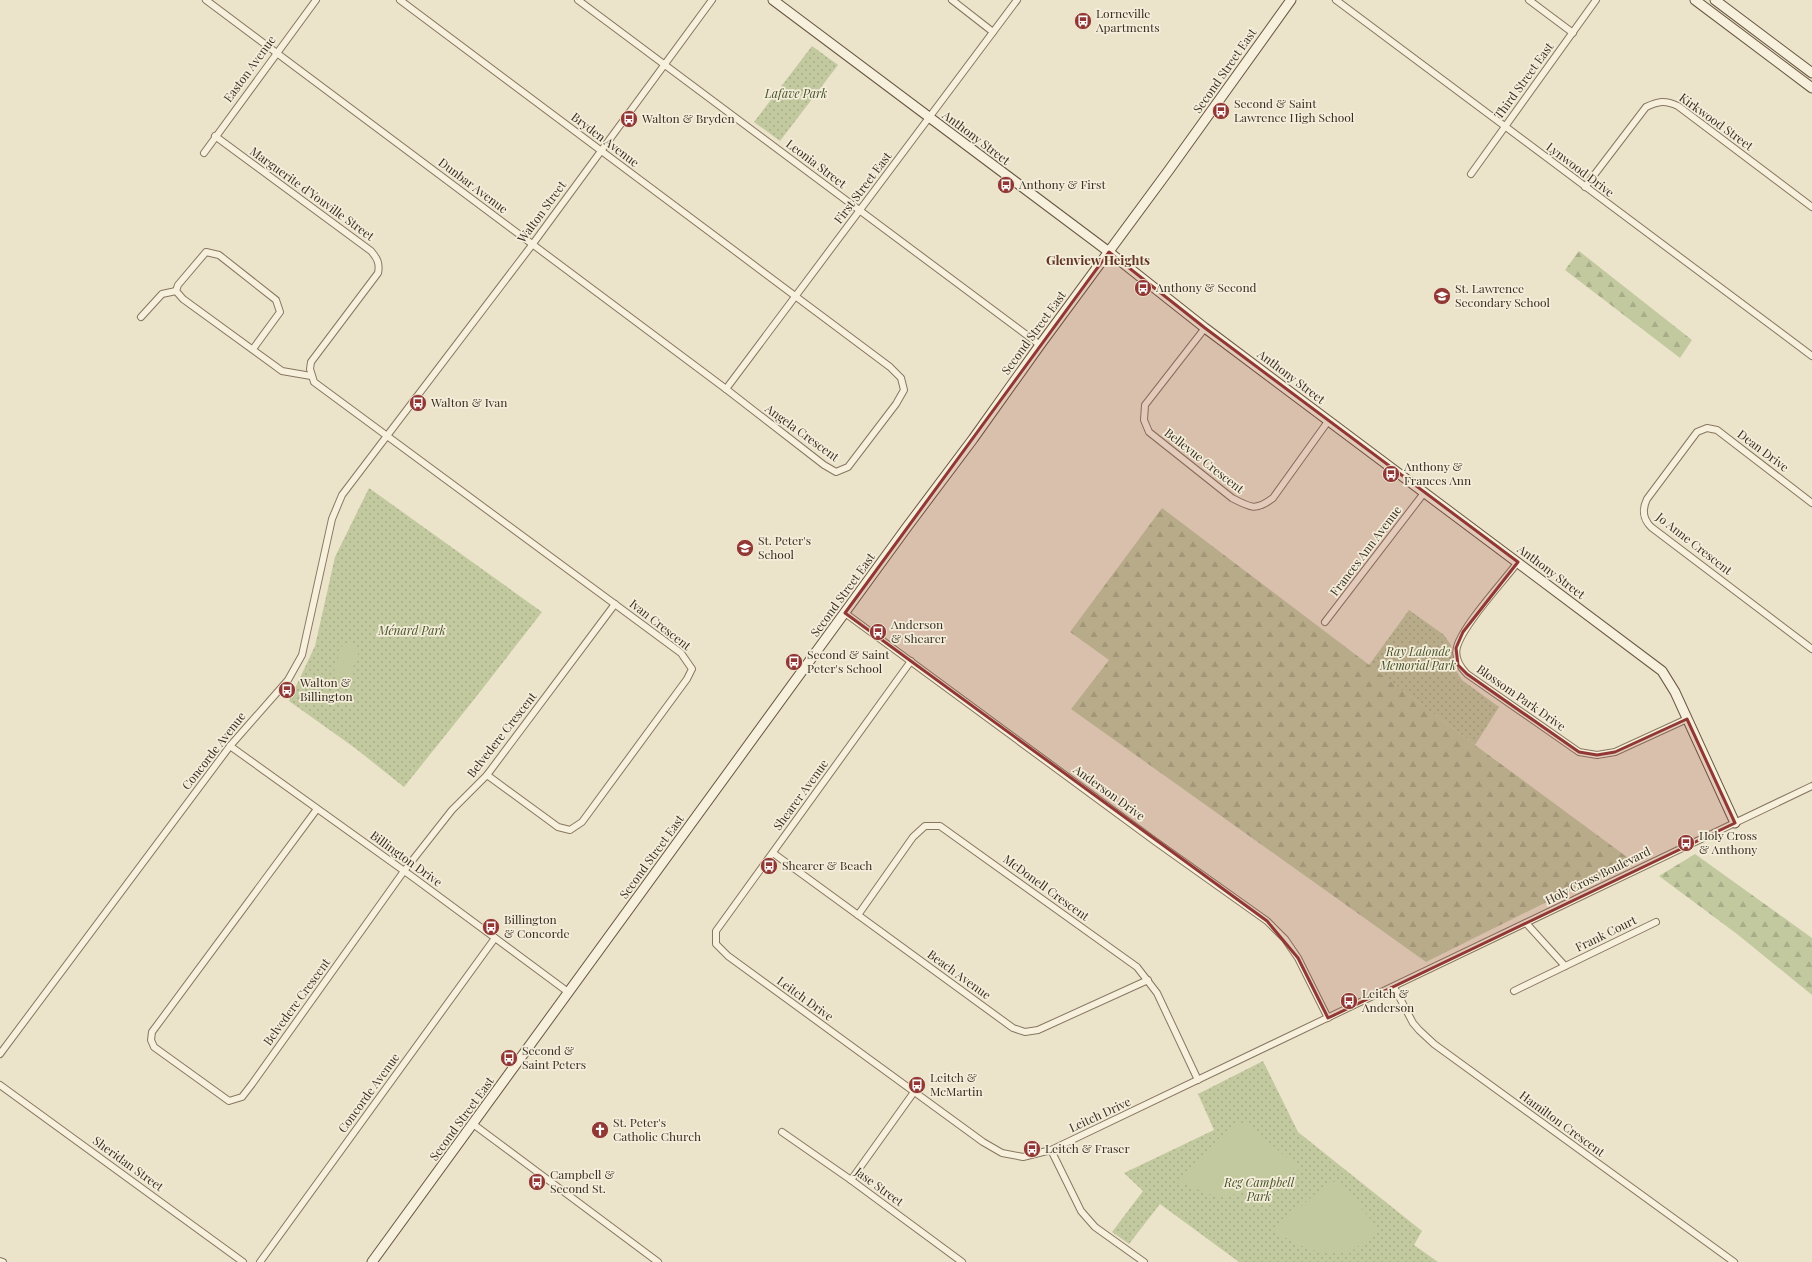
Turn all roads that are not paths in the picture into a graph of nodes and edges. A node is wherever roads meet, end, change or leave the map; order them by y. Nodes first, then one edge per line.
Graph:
1 (206, 0) edge
2 (316, 0) edge
3 (400, 0) edge
4 (578, 0) edge
5 (712, 0) edge
6 (773, 0) edge
7 (952, 0) edge
8 (1017, 0) edge
9 (1291, 0) edge
10 (1336, 0) edge
11 (1529, 0) edge
12 (1596, 0) edge
13 (1695, 0) edge
14 (1715, 0) edge
15 (993, 32) junction
16 (1573, 33) junction
17 (276, 52) junction
18 (665, 64) junction
19 (1812, 73) edge
20 (1812, 88) edge
21 (929, 118) junction
22 (1504, 127) junction
23 (215, 136) junction
24 (601, 150) junction
25 (204, 152) dead end
26 (1471, 174) dead end
27 (1585, 187) junction
28 (1812, 207) edge
29 (860, 210) junction
30 (532, 245) junction
31 (1109, 252) junction
32 (176, 291) junction
33 (796, 297) junction
34 (141, 317) dead end
35 (1205, 328) junction
36 (1040, 345) junction
37 (253, 349) junction
38 (1812, 356) edge
39 (311, 376) junction
40 (726, 390) junction
41 (1329, 420) junction
42 (1697, 432) joint
43 (386, 436) junction
44 (1424, 493) junction
45 (1812, 503) edge
46 (1518, 562) junction
47 (615, 604) junction
48 (845, 614) junction
49 (1325, 622) dead end
50 (1812, 649) edge
51 (911, 661) junction
52 (1687, 719) junction
53 (230, 746) junction
54 (487, 775) junction
55 (1812, 786) edge
56 (317, 809) junction
57 (1735, 823) junction
58 (773, 853) junction
59 (404, 871) junction
60 (858, 915) junction
61 (1656, 922) dead end
62 (1526, 923) junction
63 (495, 938) junction
64 (716, 944) joint
65 (1565, 966) junction
66 (1148, 980) junction
67 (1394, 987) junction
68 (1514, 991) dead end
69 (568, 992) junction
70 (1328, 1018) junction
71 (0, 1054) edge
72 (1198, 1080) junction
73 (0, 1085) edge
74 (914, 1092) junction
75 (473, 1124) junction
76 (782, 1132) dead end
77 (1051, 1150) junction
78 (851, 1180) junction
79 (243, 1262) edge
80 (260, 1262) edge
81 (372, 1262) edge
82 (658, 1262) edge
83 (962, 1262) edge
84 (1144, 1262) edge
85 (1734, 1262) edge

1 - 17 street, Dunbar Avenue
2 - 17 street, Easton Avenue
3 - 24 street, Bryden Avenue
4 - 18 street, Leonia Street
5 - 18 street, Walton Street
6 - 21 main road, Anthony Street
7 - 15 street
8 - 15 street, First Street East
9 - 31 main road, Second Street East
10 - 22 street, Lynwood Drive
11 - 16 street
12 - 16 street, Third Street East
13 - 20 main road
14 - 19 main road
15 - 21 street, First Street East
16 - 22 street, Third Street East
17 - 23 street, Easton Avenue
17 - 30 street, Dunbar Avenue
18 - 24 street, Walton Street
18 - 29 street, Leonia Street
21 - 29 street, First Street East
21 - 31 main road, Anthony Street
22 - 26 street, Third Street East
22 - 27 street, Lynwood Drive
23 - 25 street, Easton Avenue
23 - 39 street, Marguerite d'Youville Street
24 - 30 street, Walton Street
24 - 33 street, Bryden Avenue
27 - 28 street, Kirkwood Street
27 - 38 street, Lynwood Drive
29 - 33 street, First Street East
29 - 36 street, Leonia Street
30 - 40 street, Dunbar Avenue
30 - 43 street, Walton Street
31 - 35 main road, Anthony Street
31 - 36 main road, Second Street East
32 - 34 street
32 - 37 street
32 - 37 street
33 - 40 street, First Street East
33 - 40 street, Angela Crescent
35 - 41 main road, Anthony Street
35 - 41 street, Bellevue Crescent
36 - 48 main road, Second Street East
37 - 39 street
39 - 43 street
41 - 44 main road, Anthony Street
42 - 45 street, Dean Drive
42 - 50 street, Jo Anne Crescent
43 - 47 street, Ivan Crescent
43 - 53 street, Concorde Avenue
44 - 46 main road, Anthony Street
44 - 49 street, Frances Ann Avenue
46 - 52 main road, Anthony Street
46 - 52 street, Blossom Park Drive
47 - 54 street, Belvedere Crescent
47 - 54 street, Ivan Crescent
48 - 51 street, Anderson Drive
48 - 69 main road, Second Street East
51 - 58 street, Shearer Avenue
51 - 70 street, Anderson Drive
52 - 57 main road, Anthony Street
53 - 56 street, Billington Drive
53 - 71 street, Concorde Avenue
54 - 59 street, Belvedere Crescent
55 - 57 street, Holy Cross Boulevard
56 - 59 street, Billington Drive
56 - 59 street, Belvedere Crescent
57 - 62 street, Holy Cross Boulevard
58 - 60 street, Beach Avenue
58 - 64 street, Shearer Avenue
59 - 63 street, Billington Drive
60 - 66 street, Beach Avenue
60 - 66 street, McDonell Crescent
61 - 65 street, Frank Court
62 - 65 street
62 - 67 street, Holy Cross Boulevard
63 - 69 street, Billington Drive
63 - 80 street, Concorde Avenue
64 - 74 street, Leitch Drive
65 - 68 street, Frank Court
66 - 72 street, McDonell Crescent
67 - 70 street, Leitch Drive
67 - 85 street, Hamilton Crescent
69 - 75 main road, Second Street East
70 - 72 street, Leitch Drive
72 - 77 street, Leitch Drive
73 - 79 street, Sheridan Street
74 - 77 street, Leitch Drive
74 - 78 street
75 - 81 main road, Second Street East
75 - 82 street
76 - 78 street, Jase Street
77 - 84 street
78 - 83 street, Jase Street

